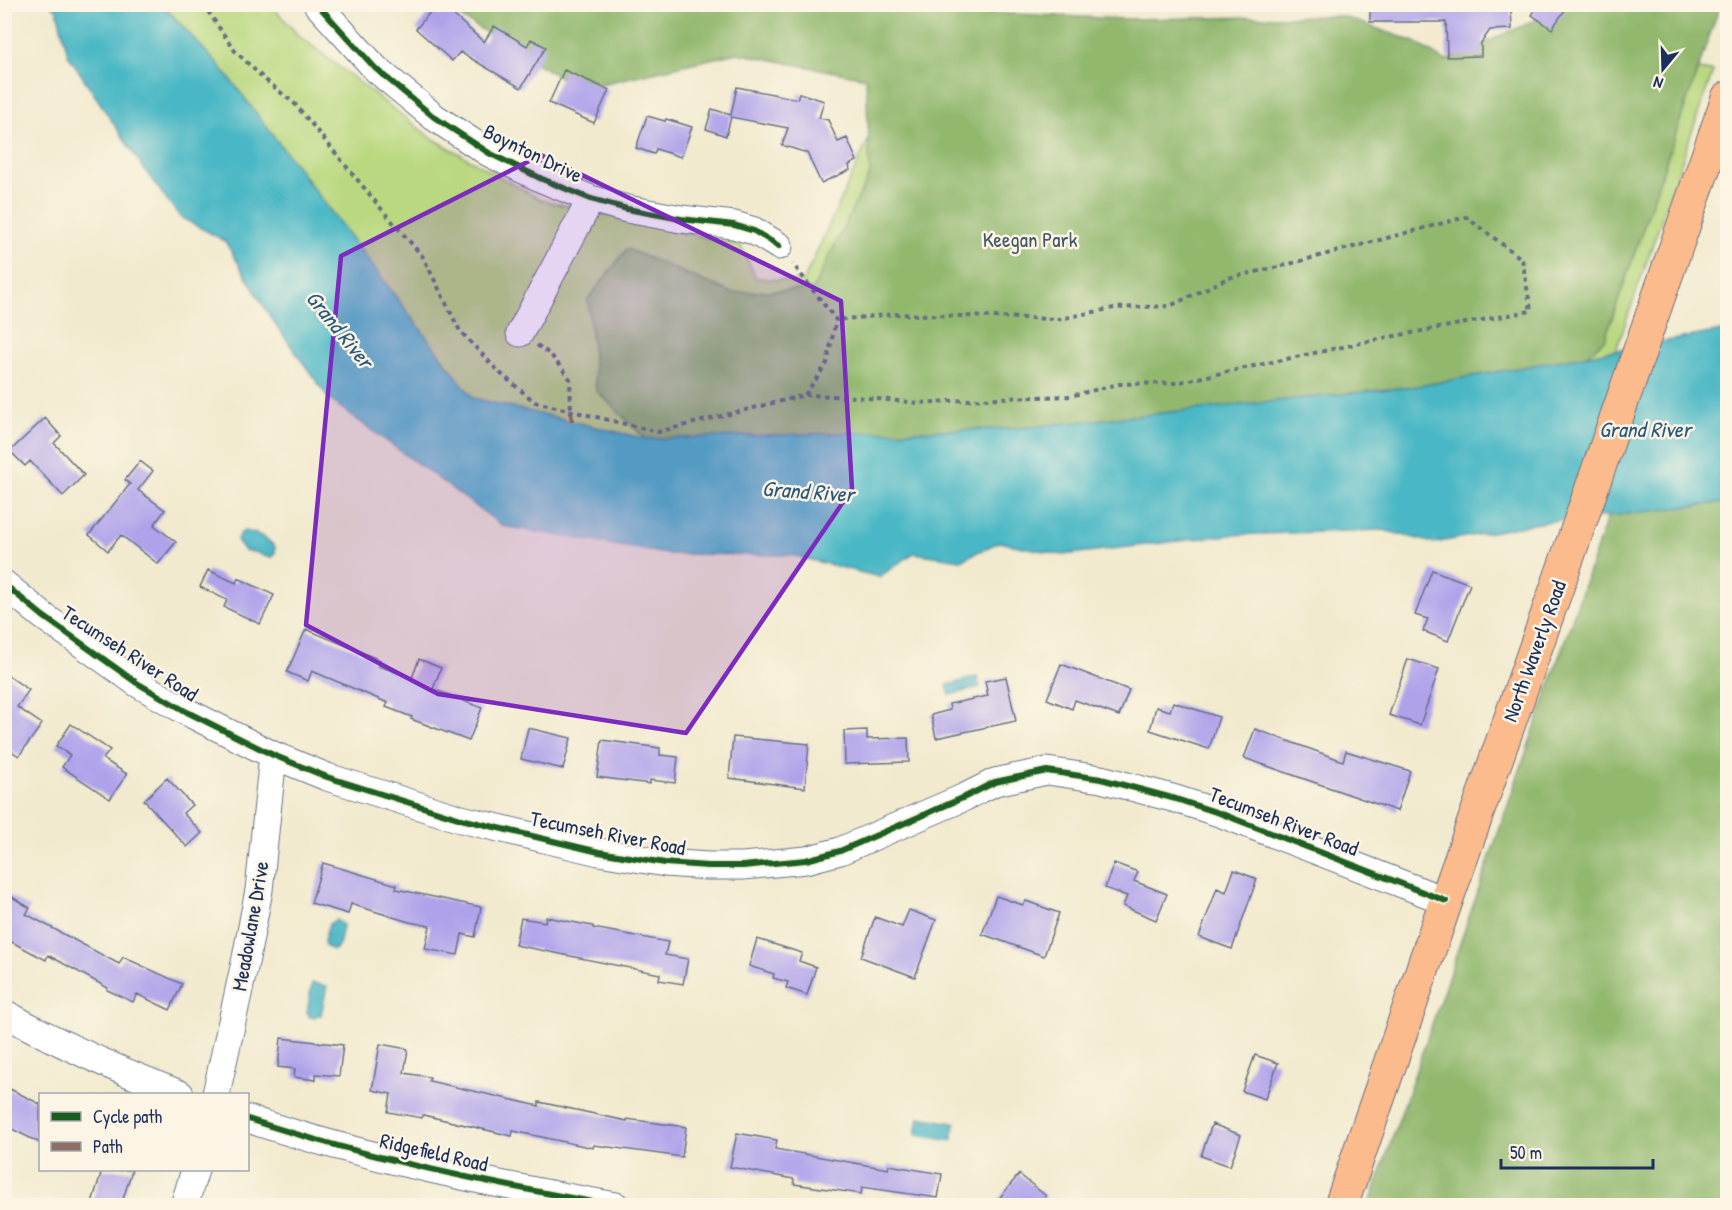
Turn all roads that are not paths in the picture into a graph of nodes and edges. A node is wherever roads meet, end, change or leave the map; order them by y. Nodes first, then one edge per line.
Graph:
1 (317, 4) edge
2 (1728, 98) edge
3 (591, 199) junction
4 (779, 246) dead end
5 (520, 333) road end
6 (4, 584) edge
7 (273, 755) junction
8 (1446, 901) junction
9 (4, 1013) edge
10 (175, 1093) edge
11 (216, 1093) edge
12 (249, 1119) edge
13 (195, 1171) edge
14 (184, 1206) edge
15 (616, 1206) edge
16 (1341, 1206) edge

1 - 3 street, Boynton Drive
2 - 8 main road, North Waverly Road
3 - 4 street, Boynton Drive
3 - 5 street
6 - 7 street, Tecumseh River Road
7 - 8 street, Tecumseh River Road
7 - 11 street, Meadowlane Drive
8 - 16 main road, North Waverly Road
9 - 10 street
12 - 15 street, Ridgefield Road
13 - 14 street

